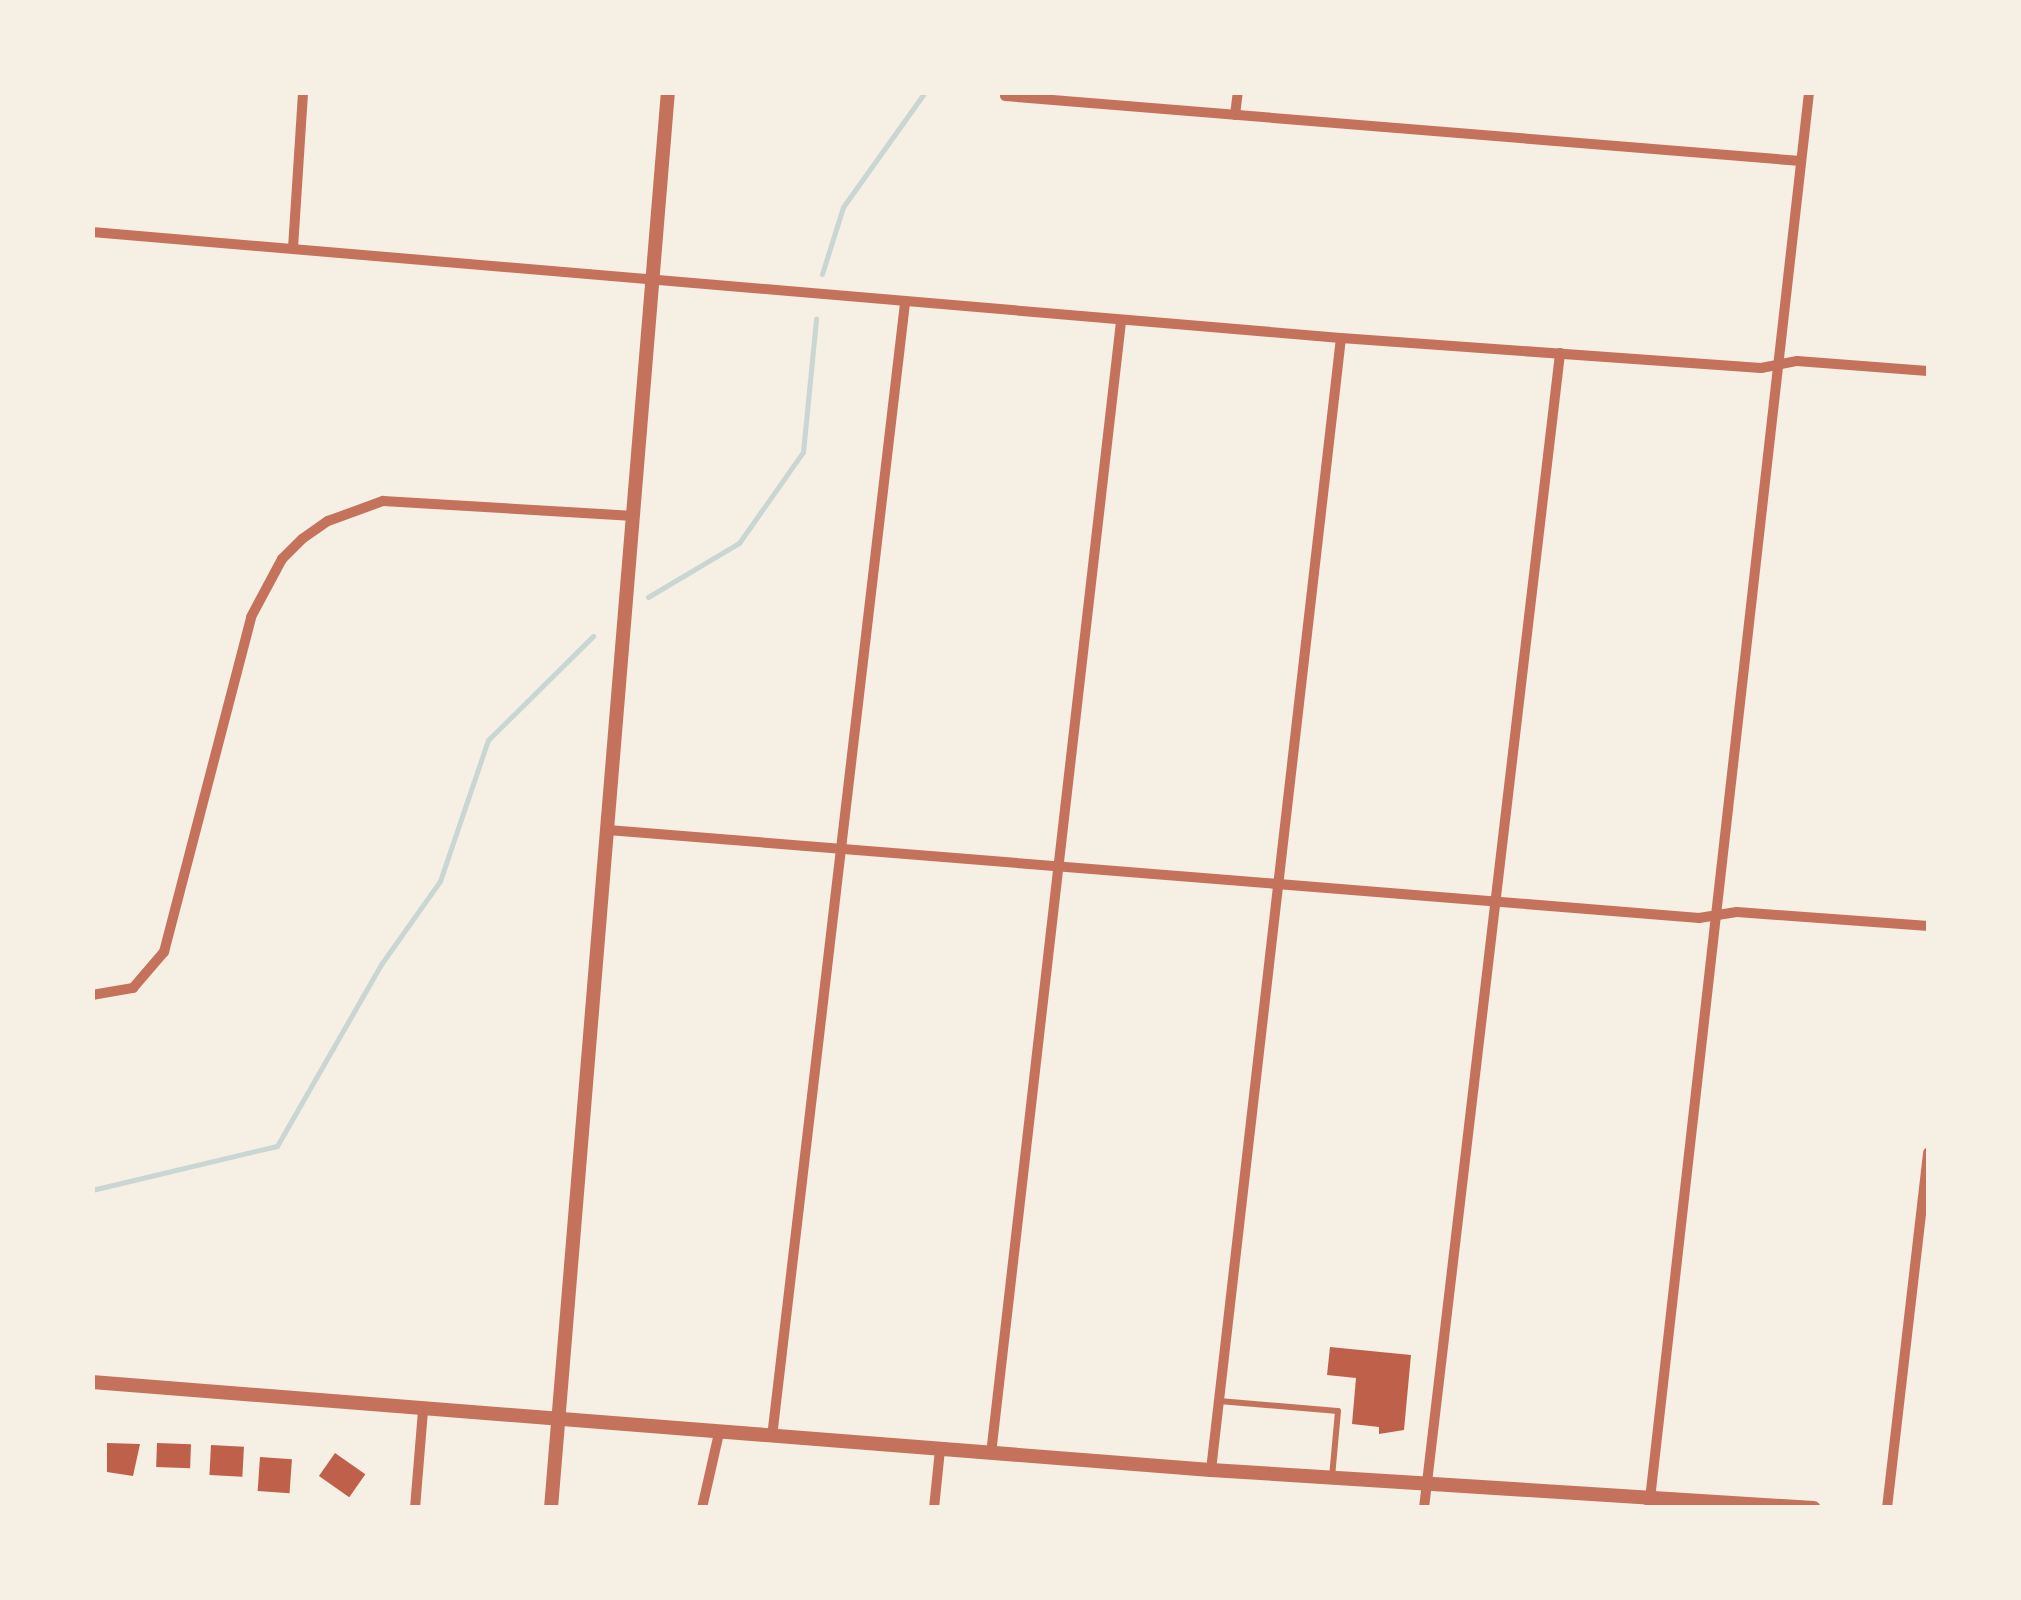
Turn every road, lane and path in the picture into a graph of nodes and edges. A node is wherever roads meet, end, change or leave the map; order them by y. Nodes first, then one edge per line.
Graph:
1 (303, 92) edge
2 (668, 92) edge
3 (1238, 92) edge
4 (1809, 92) edge
5 (1005, 96) dead end
6 (1235, 115) junction
7 (1800, 161) junction
8 (92, 232) edge
9 (293, 248) junction
10 (654, 279) junction
11 (904, 303) junction
12 (1121, 321) junction
13 (1341, 338) junction
14 (1560, 353) junction
15 (1779, 363) junction
16 (1928, 371) edge
17 (634, 516) junction
18 (608, 830) junction
19 (841, 850) junction
20 (1059, 868) junction
21 (1278, 886) junction
22 (1496, 904) junction
23 (1717, 914) junction
24 (1928, 926) edge
25 (92, 996) edge
26 (1928, 1152) edge
27 (92, 1382) edge
28 (1219, 1401) junction
29 (422, 1410) junction
30 (558, 1421) junction
31 (720, 1434) junction
32 (772, 1437) junction
33 (940, 1450) junction
34 (991, 1454) junction
35 (1210, 1470) junction
36 (1332, 1478) junction
37 (1427, 1486) junction
38 (1652, 1505) edge
39 (415, 1508) edge
40 (551, 1508) edge
41 (702, 1508) edge
42 (934, 1508) edge
43 (1424, 1508) edge
44 (1814, 1508) edge
45 (1886, 1508) edge

1 - 9 street
2 - 10 street
3 - 6 street
4 - 7 street
5 - 6 street
6 - 7 street
7 - 15 street
8 - 9 street
9 - 10 street
10 - 11 street
10 - 17 street
11 - 12 street
11 - 19 street
12 - 13 street
12 - 20 street
13 - 14 street
13 - 21 street
14 - 15 street
14 - 22 street
15 - 16 street
15 - 23 street
17 - 18 street
17 - 25 street
18 - 19 street
18 - 30 street
19 - 20 street
19 - 32 street
20 - 21 street
20 - 34 street
21 - 22 street
21 - 28 street
22 - 23 street
22 - 37 street
23 - 24 street
23 - 38 street
26 - 45 street
27 - 29 street
28 - 35 street
28 - 36 lane
29 - 30 street
29 - 39 street
30 - 31 street
30 - 40 street
31 - 32 street
31 - 41 street
32 - 33 street
33 - 34 street
33 - 42 street
34 - 35 street
35 - 36 street
36 - 37 street
37 - 38 street
37 - 43 street
38 - 44 street

